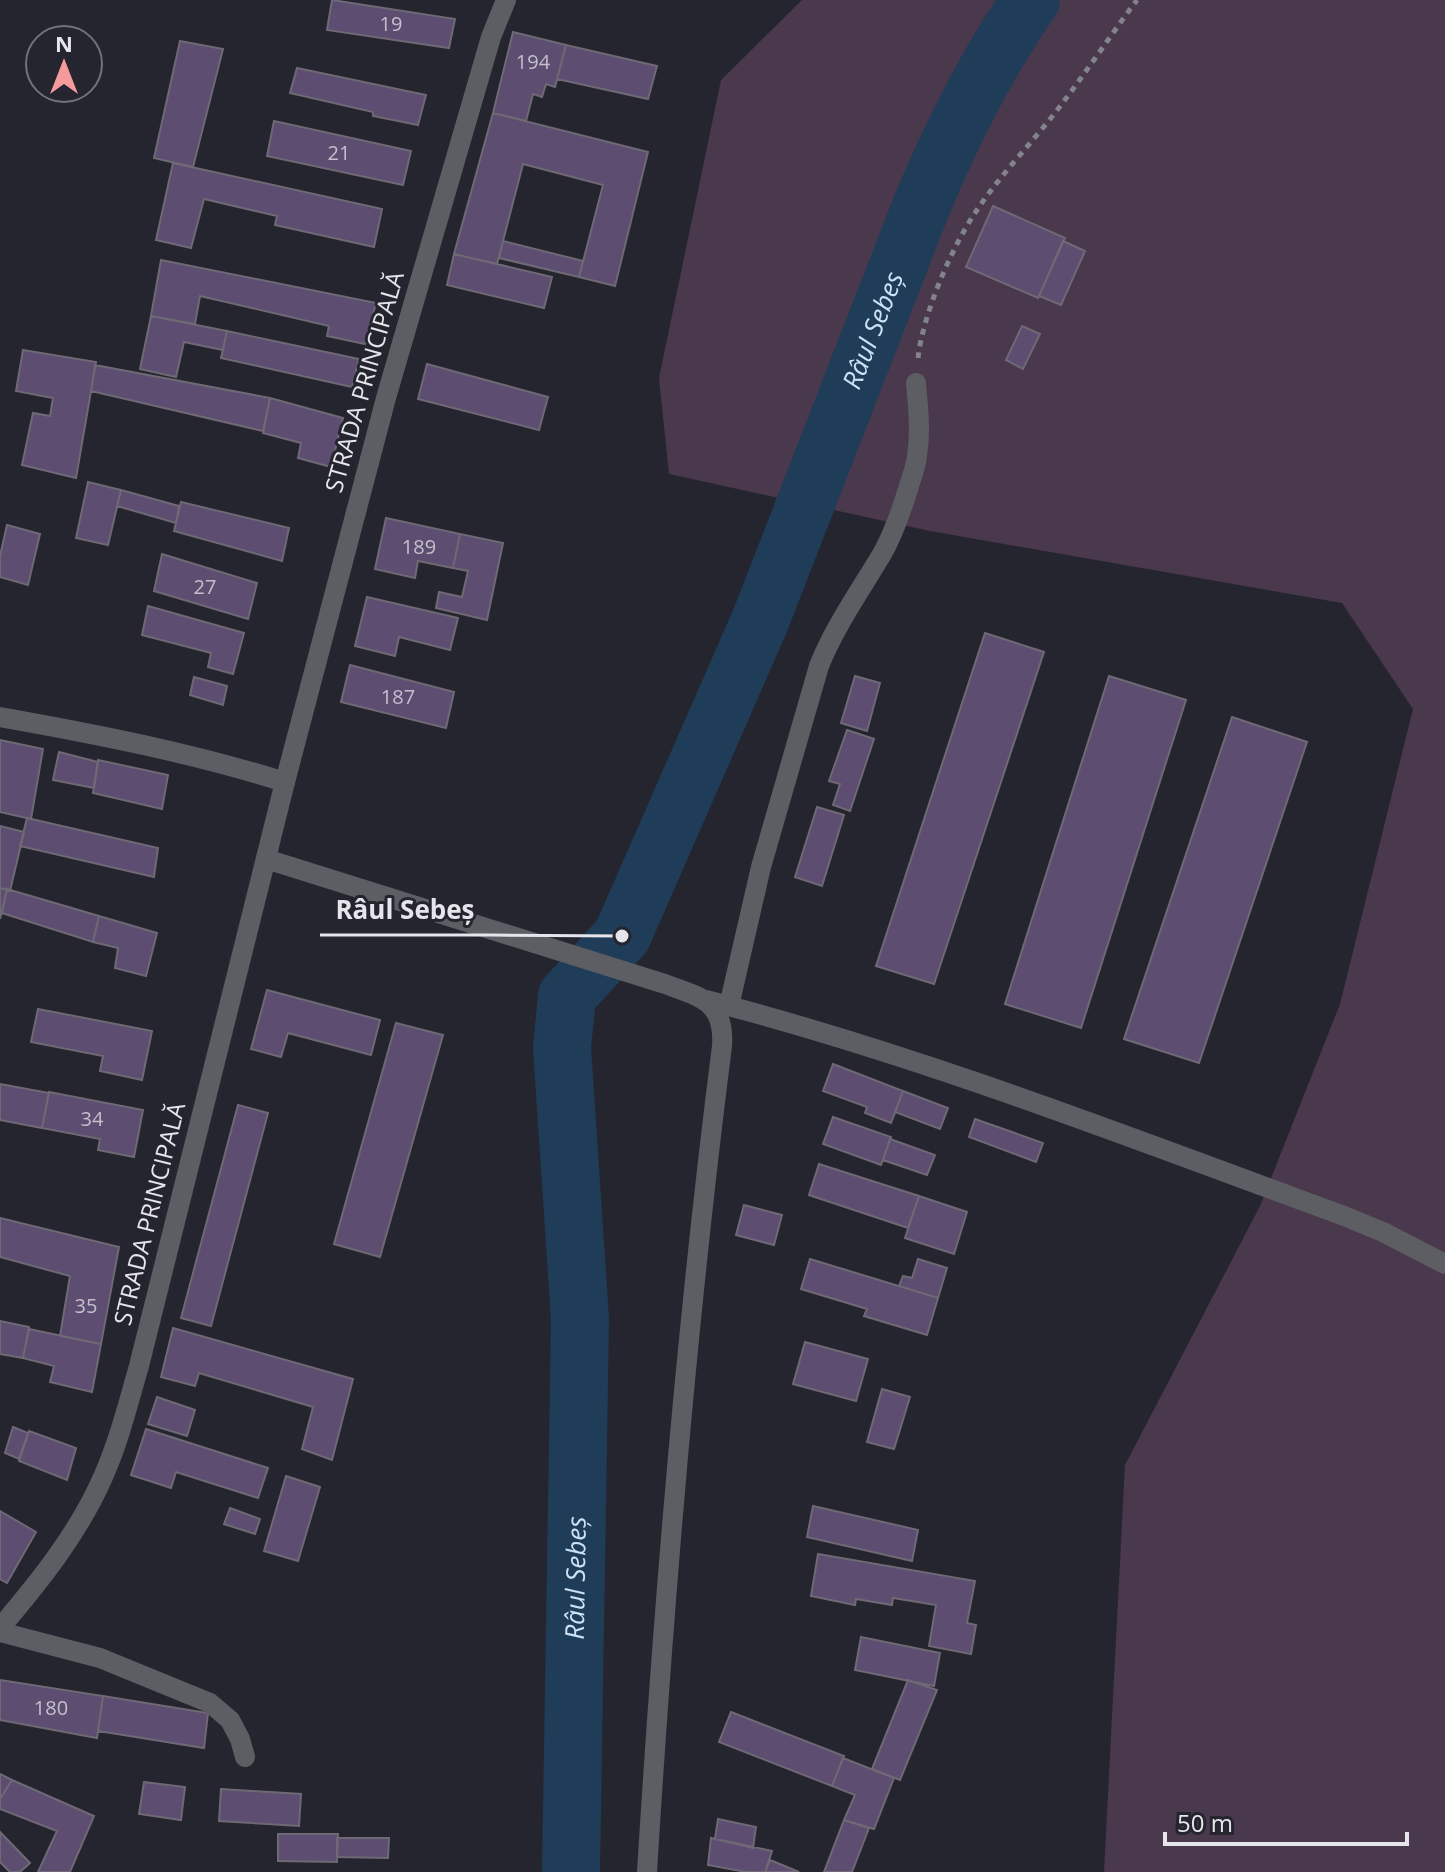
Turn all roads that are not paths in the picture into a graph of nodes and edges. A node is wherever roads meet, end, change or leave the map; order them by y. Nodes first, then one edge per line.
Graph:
1 (506, 0) edge
2 (916, 383) road end
3 (0, 717) edge
4 (285, 782) junction
5 (266, 859) junction
6 (706, 1000) junction
7 (729, 1006) junction
8 (1445, 1264) edge
9 (0, 1630) edge
10 (245, 1757) dead end
11 (647, 1872) edge

1 - 4 street, STRADA PRINCIPALĂ
2 - 7 street
3 - 4 street
4 - 5 street, STRADA PRINCIPALĂ
5 - 6 street
5 - 9 street, STRADA PRINCIPALĂ
6 - 7 street
6 - 11 street
7 - 8 street
9 - 10 street, STRADA PRINCIPALĂ

